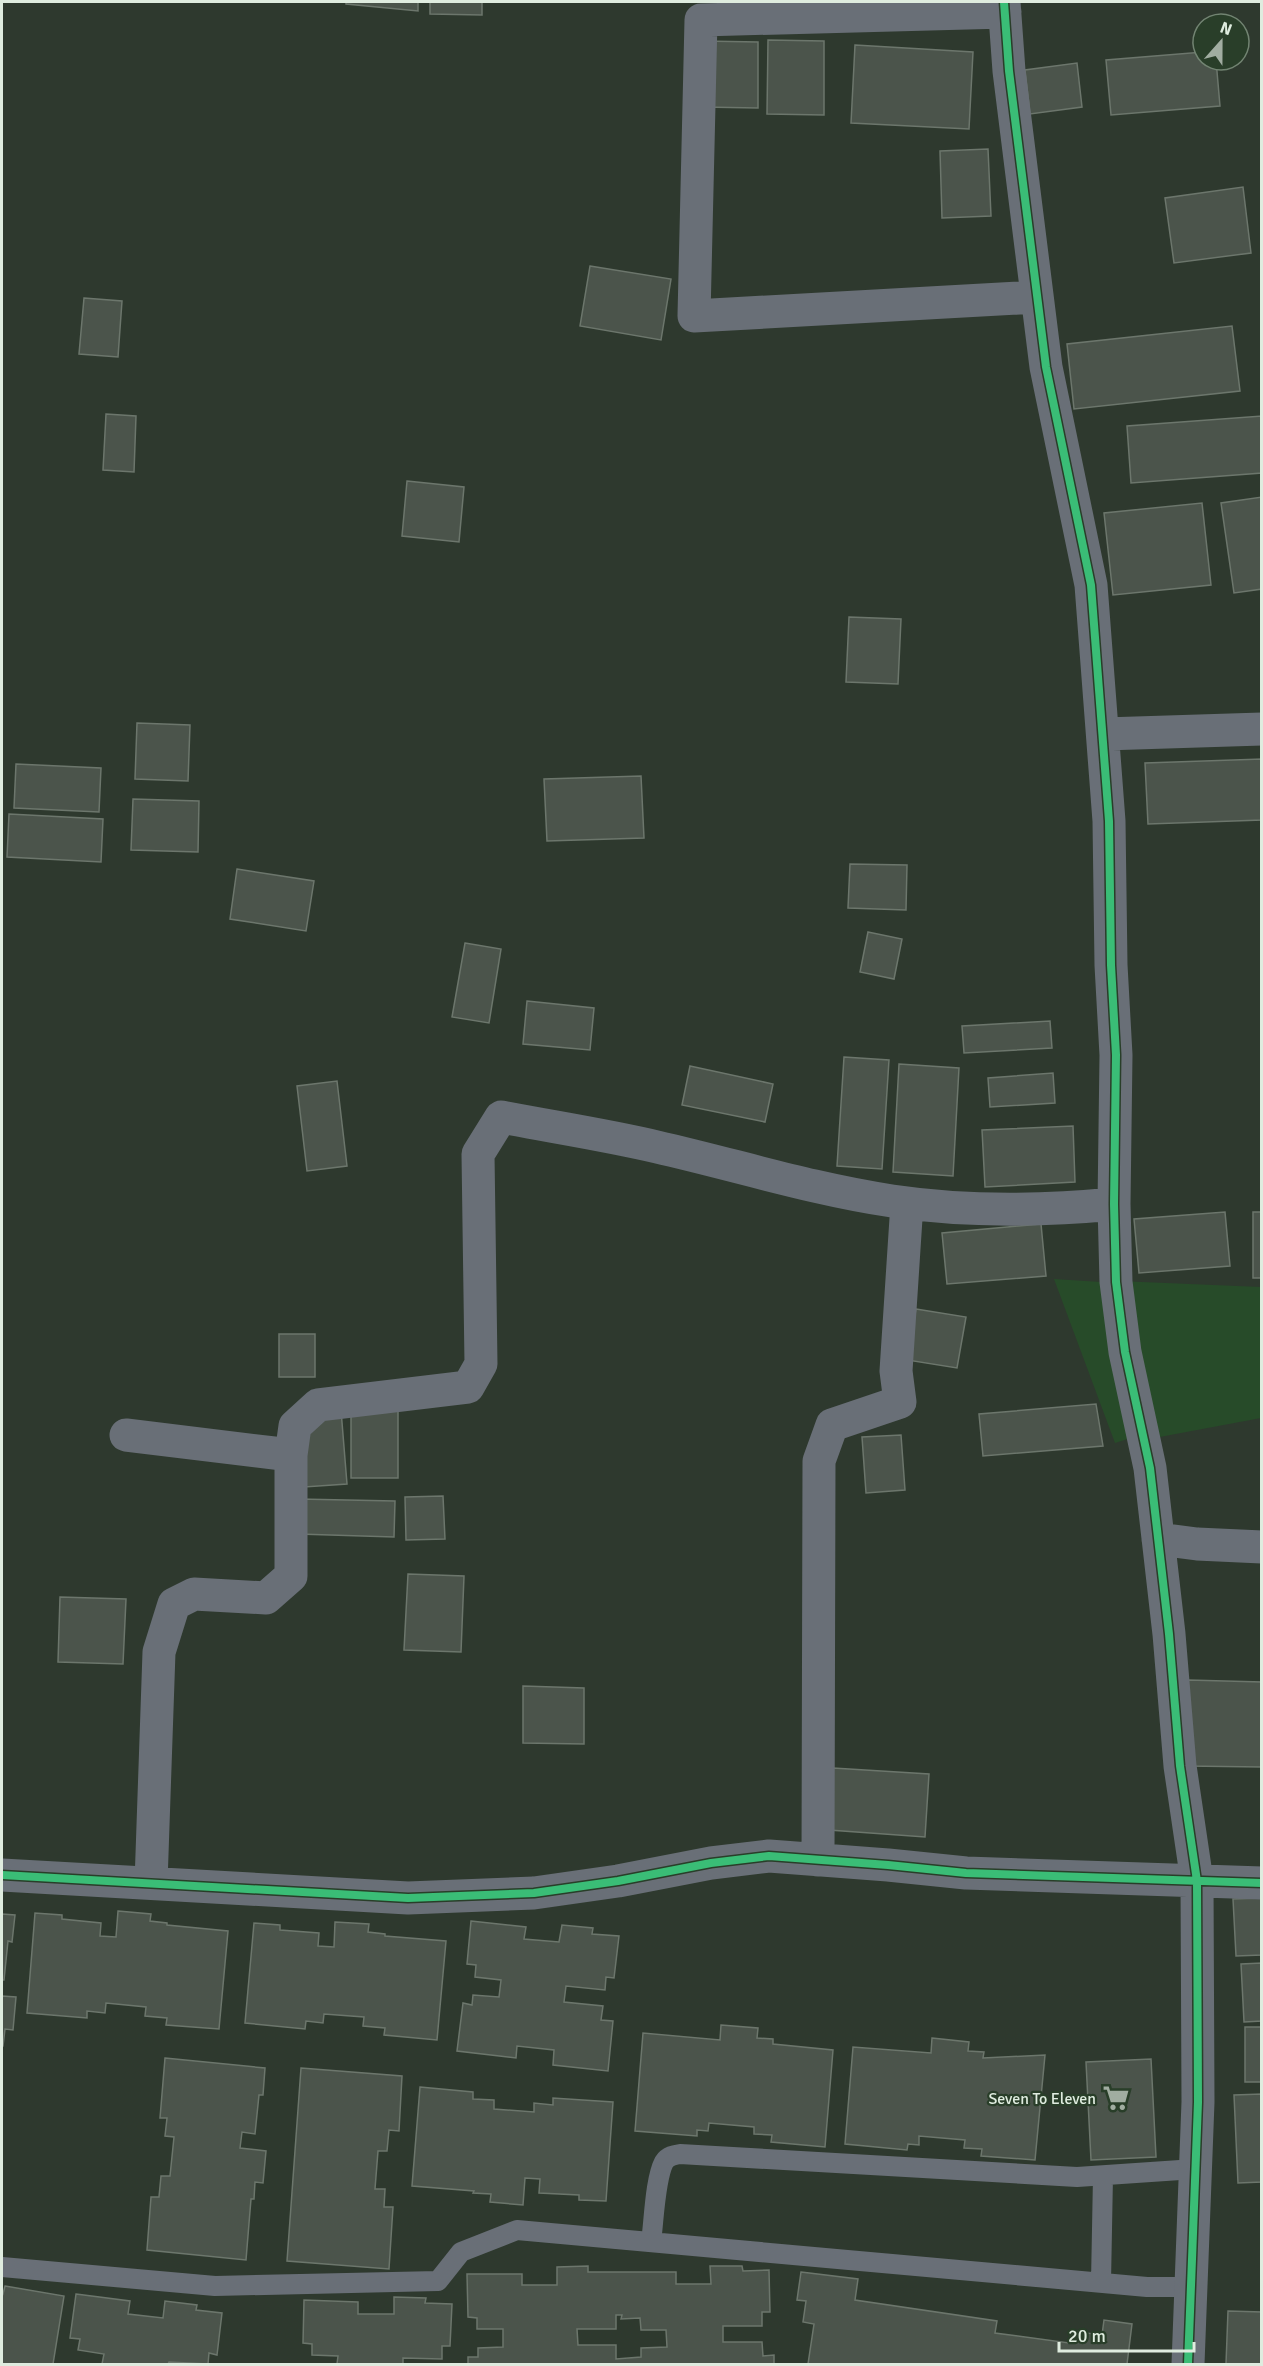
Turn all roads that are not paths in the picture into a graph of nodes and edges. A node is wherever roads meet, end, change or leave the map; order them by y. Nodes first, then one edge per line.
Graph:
1 (1004, 7) edge
2 (1038, 297) junction
3 (1262, 729) edge
4 (1104, 734) junction
5 (908, 1203) junction
6 (1114, 1204) junction
7 (126, 1434) dead end
8 (291, 1455) junction
9 (1158, 1539) junction
10 (1262, 1547) edge
11 (818, 1860) junction
12 (2, 1875) edge
13 (1197, 1881) junction
14 (1262, 1882) edge
15 (151, 1883) junction
16 (1195, 2169) junction
17 (1103, 2176) junction
18 (651, 2242) junction
19 (2, 2267) edge
20 (1101, 2282) junction
21 (1190, 2287) junction
22 (1188, 2364) edge

1 - 2 street
1 - 2 street
2 - 4 street
3 - 4 street
4 - 6 street
5 - 6 street
5 - 8 street
5 - 11 street
6 - 9 street
7 - 8 street
8 - 15 street
9 - 10 street
9 - 13 street
11 - 13 street
11 - 15 street
12 - 15 street
13 - 14 street
13 - 16 street
16 - 17 lane
16 - 21 street
17 - 18 lane
17 - 20 lane
18 - 19 lane
18 - 20 lane
20 - 21 lane
21 - 22 street

